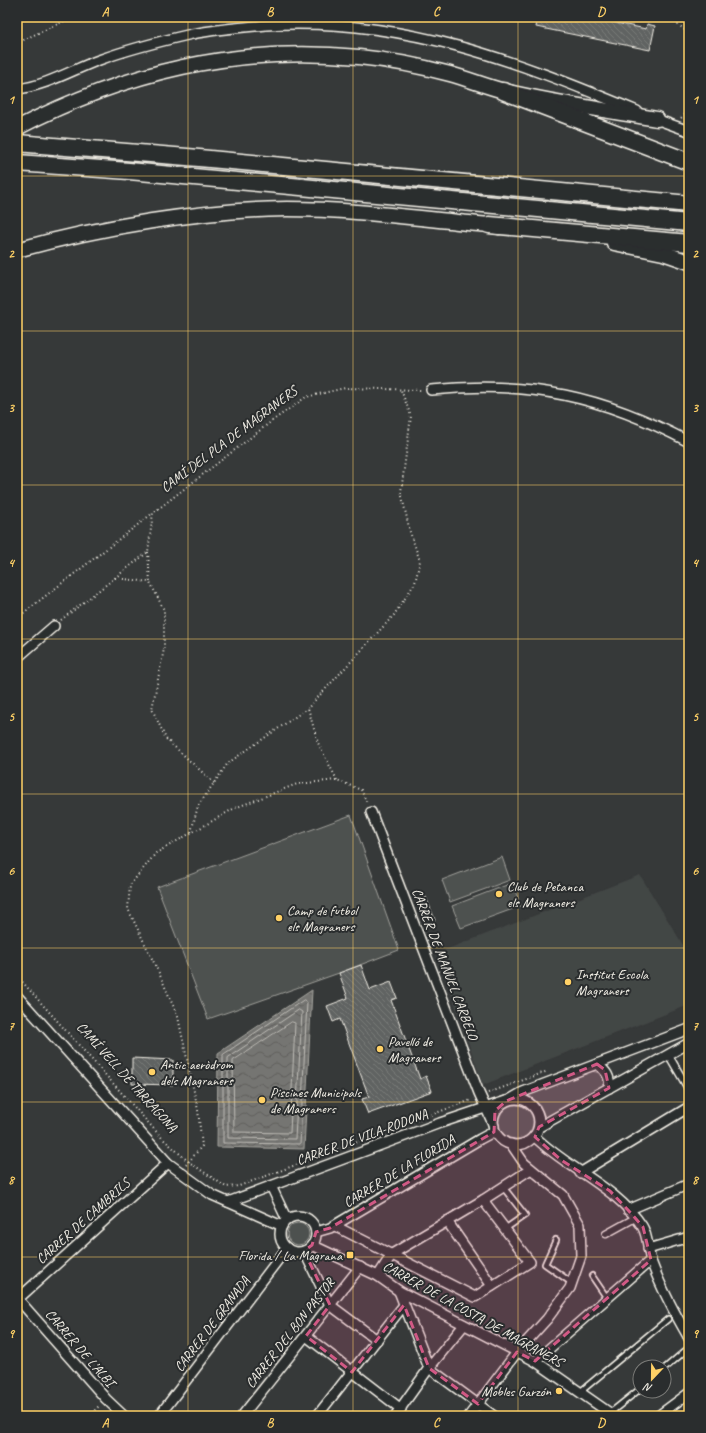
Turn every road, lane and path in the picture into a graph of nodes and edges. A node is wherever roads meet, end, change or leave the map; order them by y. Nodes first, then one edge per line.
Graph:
1 (72, 17) edge
2 (665, 17) edge
3 (668, 17) edge
4 (672, 19) junction
5 (689, 33) edge
6 (17, 45) edge
7 (17, 89) edge
8 (503, 91) junction
9 (657, 119) junction
10 (689, 131) edge
11 (17, 138) edge
12 (689, 162) edge
13 (17, 163) edge
14 (689, 204) edge
15 (689, 223) edge
16 (489, 225) junction
17 (689, 243) edge
18 (17, 250) edge
19 (689, 262) edge
20 (401, 389) junction
21 (430, 390) joint
22 (689, 442) edge
23 (153, 513) junction
24 (148, 552) junction
25 (114, 578) junction
26 (150, 582) junction
27 (17, 618) edge
28 (54, 626) joint
29 (17, 658) edge
30 (308, 708) junction
31 (337, 780) junction
32 (214, 783) junction
33 (371, 812) joint
34 (191, 833) junction
35 (17, 976) edge
36 (17, 996) edge
37 (689, 1029) edge
38 (689, 1043) edge
39 (668, 1054) junction
40 (597, 1064) junction
41 (553, 1069) dead end
42 (609, 1088) junction
43 (689, 1090) edge
44 (480, 1096) junction
45 (509, 1100) junction
46 (689, 1107) edge
47 (486, 1108) junction
48 (539, 1127) junction
49 (495, 1129) junction
50 (534, 1136) junction
51 (511, 1144) junction
52 (188, 1162) junction
53 (168, 1163) junction
54 (531, 1169) junction
55 (179, 1172) junction
56 (580, 1172) junction
57 (689, 1184) edge
58 (271, 1186) junction
59 (503, 1187) junction
60 (483, 1200) junction
61 (228, 1202) junction
62 (628, 1210) junction
63 (634, 1218) junction
64 (447, 1222) junction
65 (284, 1223) junction
66 (335, 1226) junction
67 (505, 1229) junction
68 (316, 1232) junction
69 (606, 1234) dead end
70 (689, 1237) edge
71 (556, 1240) dead end
72 (312, 1245) junction
73 (287, 1248) junction
74 (648, 1249) junction
75 (304, 1251) junction
76 (392, 1254) junction
77 (651, 1260) junction
78 (360, 1267) junction
79 (378, 1276) junction
80 (592, 1276) dead end
81 (572, 1283) junction
82 (492, 1286) junction
83 (399, 1291) junction
84 (18, 1298) edge
85 (608, 1298) junction
86 (330, 1305) junction
87 (404, 1305) junction
88 (668, 1319) dead end
89 (689, 1322) edge
90 (464, 1325) junction
91 (306, 1336) junction
92 (688, 1337) edge
93 (377, 1340) junction
94 (685, 1351) dead end
95 (518, 1352) junction
96 (535, 1361) junction
97 (672, 1362) edge
98 (430, 1368) junction
99 (352, 1372) junction
100 (580, 1392) junction
101 (689, 1393) edge
102 (632, 1396) edge
103 (106, 1399) junction
104 (478, 1404) junction
105 (398, 1413) edge
106 (612, 1415) edge
107 (89, 1416) edge
108 (124, 1416) edge
109 (159, 1416) edge
110 (242, 1416) edge
111 (318, 1416) edge
112 (469, 1416) edge
113 (494, 1416) edge
114 (658, 1416) edge

1 - 6 path
2 - 4 path
3 - 4 path
4 - 5 path
7 - 9 street
8 - 9 highway
8 - 11 highway
8 - 12 highway
9 - 10 street
11 - 14 highway
13 - 15 highway
16 - 17 highway
16 - 18 highway
16 - 19 highway
20 - 21 path, CAMÍ DEL PLA DE MAGRANERS
20 - 23 path, CAMÍ DEL PLA DE MAGRANERS
20 - 30 path
21 - 22 street
23 - 24 path
23 - 27 path, CAMÍ DEL PLA DE MAGRANERS
24 - 25 path
24 - 26 path
25 - 26 path
25 - 28 path
26 - 32 path
28 - 29 street
30 - 31 path
30 - 32 path
31 - 33 path
31 - 34 path
32 - 34 path
33 - 44 street, CARRER DE MANUEL CARBELO
34 - 52 path
35 - 52 path, CAMÍ VELL DE TARRAGONA
36 - 53 street, CAMÍ VELL DE TARRAGONA
37 - 40 street, CARRER DE VILA-RODONA
38 - 39 street
39 - 42 street
39 - 43 street
40 - 42 street
40 - 45 street, CARRER DE VILA-RODONA
41 - 44 path
42 - 48 street
44 - 47 street, CARRER DE MANUEL CARBELO
44 - 52 path, CAMÍ VELL DE TARRAGONA
45 - 47 street, CARRER DE VILA-RODONA
45 - 48 street
45 - 49 street
46 - 56 street
47 - 49 street, CARRER DE MANUEL CARBELO
47 - 58 street, CARRER DE VILA-RODONA
48 - 50 street
49 - 51 street
49 - 66 street, CARRER DE LA FLORIDA
50 - 51 street
50 - 56 street
51 - 54 street
52 - 55 path
53 - 55 street, CAMÍ VELL DE TARRAGONA
53 - 84 street, CARRER DE CAMBRILS
54 - 59 street
54 - 81 street
55 - 61 street, CAMÍ VELL DE TARRAGONA
56 - 62 street
57 - 62 street
58 - 61 street, CARRER DE VILA-RODONA
58 - 65 street
59 - 60 street
59 - 67 lane
60 - 64 street
60 - 67 street
61 - 65 street, CAMÍ VELL DE TARRAGONA
62 - 63 street
63 - 69 street
63 - 74 street
64 - 76 street
64 - 82 street
65 - 68 street
65 - 73 street
66 - 68 street, CARRER DE LA FLORIDA
66 - 76 street
67 - 82 street
68 - 72 street
70 - 74 street
71 - 81 lane
72 - 75 street
72 - 78 street, CARRER DE LA COSTA DE MAGRANERS
73 - 75 street
73 - 109 street, CARRER DE GRANADA
74 - 77 street
75 - 86 street
76 - 79 street
76 - 82 street
77 - 85 street
77 - 92 street
78 - 79 street, CARRER DE LA COSTA DE MAGRANERS
78 - 86 street, CARRER DEL BON PASTOR
79 - 83 street, CARRER DE LA COSTA DE MAGRANERS
80 - 85 lane
81 - 95 street
83 - 87 street
83 - 90 street, CARRER DE LA COSTA DE MAGRANERS
84 - 103 street, CARRER DE L'ALBI
85 - 96 street
86 - 91 street, CARRER DEL BON PASTOR
86 - 93 street
87 - 93 street
87 - 98 street
88 - 100 lane
89 - 92 street
90 - 95 street, CARRER DE LA COSTA DE MAGRANERS
90 - 98 street
91 - 99 street
91 - 110 street, CARRER DEL BON PASTOR
93 - 99 street
94 - 97 lane
95 - 96 street, CARRER DE LA COSTA DE MAGRANERS
95 - 104 street
96 - 100 street, CARRER DE LA COSTA DE MAGRANERS
98 - 104 street
98 - 105 street
99 - 105 street
99 - 111 street
100 - 106 street, CARRER DE LA COSTA DE MAGRANERS
101 - 114 street
102 - 106 lane
103 - 107 path
103 - 108 street, CARRER DE L'ALBI
104 - 112 street
104 - 113 street

